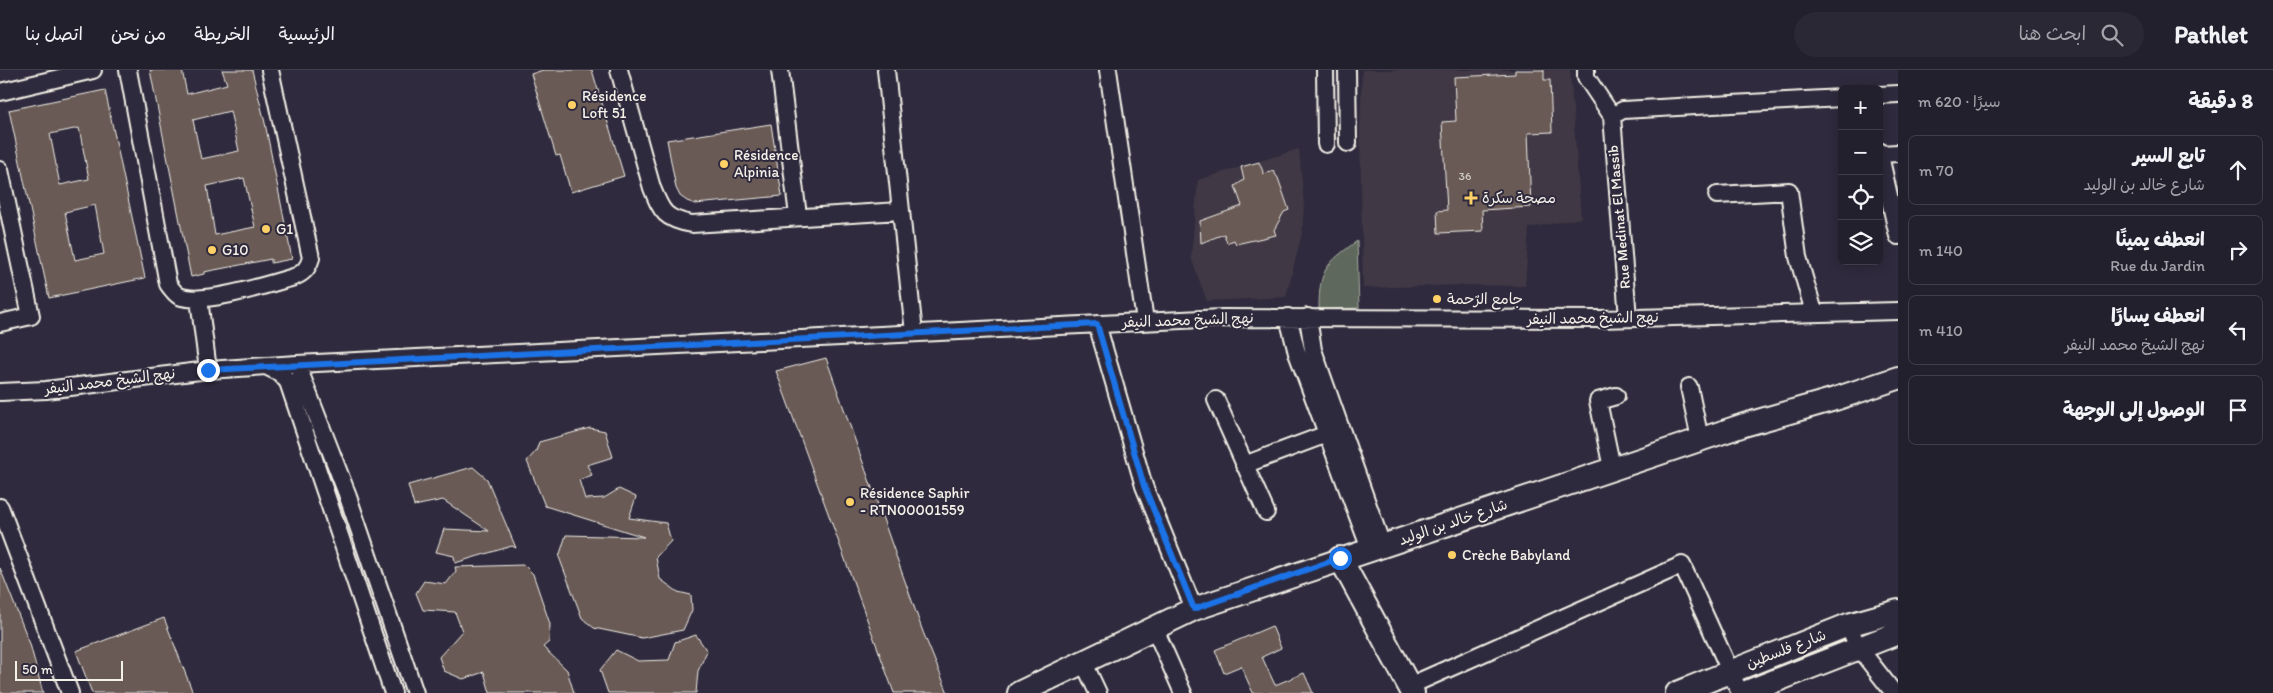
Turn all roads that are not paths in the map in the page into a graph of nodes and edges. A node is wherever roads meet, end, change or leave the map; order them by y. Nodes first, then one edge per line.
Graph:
1 (93, 70) edge
2 (128, 70) edge
3 (270, 70) edge
4 (619, 70) edge
5 (780, 70) edge
6 (886, 70) edge
7 (1108, 70) edge
8 (1325, 70) edge
9 (1347, 70) edge
10 (1586, 70) edge
11 (0, 92) edge
12 (1898, 94) edge
13 (1883, 95) edge
14 (1838, 98) edge
15 (1612, 116) junction
16 (1348, 143) dead end
17 (1326, 144) dead end
18 (1883, 152) edge
19 (1898, 153) edge
20 (1883, 166) edge
21 (0, 170) edge
22 (1717, 195) dead end
23 (900, 210) junction
24 (798, 216) junction
25 (1898, 236) edge
26 (199, 299) junction
27 (1898, 311) edge
28 (1814, 312) junction
29 (1288, 317) junction
30 (1308, 317) junction
31 (1628, 318) junction
32 (1145, 321) junction
33 (0, 323) edge
34 (1097, 324) junction
35 (914, 333) junction
36 (297, 364) junction
37 (266, 366) junction
38 (208, 370) junction
39 (1898, 378) edge
40 (1689, 387) dead end
41 (0, 392) edge
42 (1616, 396) dead end
43 (1216, 400) dead end
44 (1327, 434) junction
45 (1700, 439) junction
46 (1244, 465) junction
47 (1612, 468) junction
48 (0, 507) edge
49 (1266, 512) dead end
50 (3, 524) edge
51 (1376, 547) junction
52 (1340, 558) junction
53 (1194, 609) junction
54 (1898, 611) edge
55 (1848, 625) junction
56 (1154, 627) junction
57 (1898, 633) edge
58 (1858, 647) junction
59 (1083, 661) junction
60 (1730, 671) junction
61 (1411, 690) edge
62 (70, 693) edge
63 (392, 693) edge
64 (415, 693) edge
65 (1018, 693) edge
66 (1098, 693) edge
67 (1183, 693) edge
68 (1677, 693) edge
69 (1740, 693) edge
70 (1744, 693) edge
71 (1894, 693) edge

1 - 11 street
2 - 26 street
3 - 26 street
4 - 24 street
5 - 24 street
6 - 23 street
7 - 32 street
8 - 17 street
9 - 16 street
10 - 15 street
12 - 13 street
14 - 15 street
15 - 31 street, Rue Medinat El Massib
18 - 19 street
20 - 25 street
21 - 33 street
22 - 28 street
23 - 24 street
23 - 35 street
26 - 38 street
27 - 28 street, نهج الشيخ محمد النيفر
28 - 31 street, نهج الشيخ محمد النيفر
29 - 30 street, نهج الشيخ محمد النيفر
29 - 32 street, نهج الشيخ محمد النيفر
29 - 44 street
30 - 31 street, نهج الشيخ محمد النيفر
30 - 51 street
32 - 34 street, نهج الشيخ محمد النيفر
34 - 35 street, نهج الشيخ محمد النيفر
34 - 53 street
35 - 36 street, نهج الشيخ محمد النيفر
36 - 37 street, نهج الشيخ محمد النيفر
36 - 64 street
37 - 38 street, نهج الشيخ محمد النيفر
37 - 63 street
38 - 41 street, نهج الشيخ محمد النيفر
39 - 45 street, شارع خالد بن الوليد
40 - 45 street
42 - 47 street
43 - 46 street
44 - 46 street
44 - 51 street
45 - 47 street, شارع خالد بن الوليد
46 - 49 street
47 - 51 street, شارع خالد بن الوليد
48 - 50 street
50 - 62 street
51 - 52 street, شارع خالد بن الوليد
52 - 53 street, شارع خالد بن الوليد
52 - 61 street
53 - 56 street, شارع خالد بن الوليد
54 - 55 street, شارع فلسطين
55 - 58 street
55 - 60 street, شارع فلسطين
56 - 59 street, شارع خالد بن الوليد
56 - 67 street
57 - 58 street, شارع فلسطين
58 - 70 street, شارع فلسطين
58 - 71 street
59 - 65 street, شارع خالد بن الوليد
59 - 66 street
60 - 61 street
60 - 68 street, شارع فلسطين
60 - 69 street

